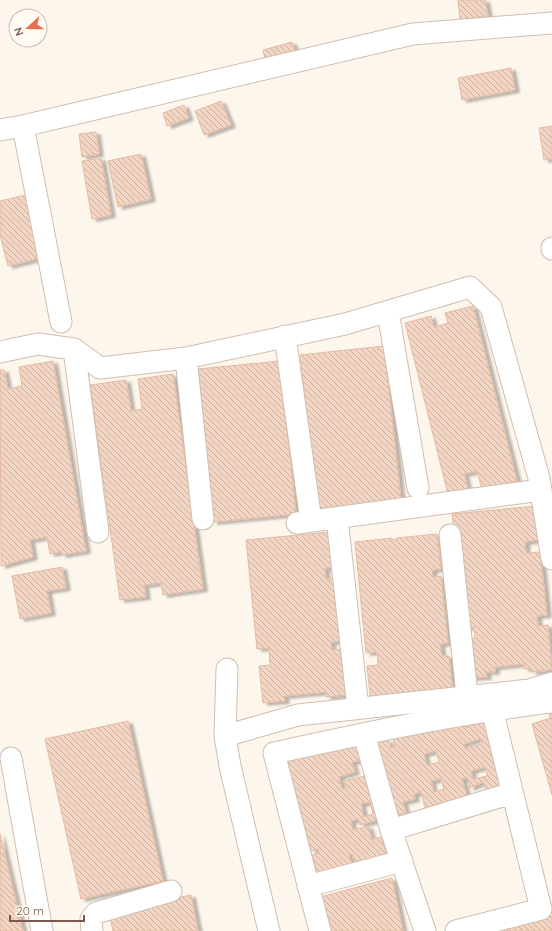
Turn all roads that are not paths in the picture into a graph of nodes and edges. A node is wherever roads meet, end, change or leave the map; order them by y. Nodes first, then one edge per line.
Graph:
1 (552, 23) edge
2 (23, 126) junction
3 (0, 130) edge
4 (388, 312) junction
5 (61, 322) dead end
6 (285, 336) junction
7 (74, 349) junction
8 (0, 352) edge
9 (186, 358) junction
10 (418, 488) dead end
11 (541, 490) junction
12 (337, 518) junction
13 (203, 519) dead end
14 (98, 532) dead end
15 (450, 535) dead end
16 (552, 559) edge
17 (227, 669) dead end
18 (552, 683) edge
19 (467, 695) junction
20 (552, 702) edge
21 (358, 708) junction
22 (492, 709) junction
23 (364, 734) junction
24 (225, 736) junction
25 (11, 758) dead end
26 (512, 793) junction
27 (391, 830) junction
28 (402, 861) junction
29 (308, 886) junction
30 (170, 891) dead end
31 (547, 908) edge
32 (42, 931) edge
33 (92, 931) edge
34 (269, 931) edge
35 (320, 931) edge
36 (425, 931) edge
37 (456, 931) edge

1 - 2 street
2 - 3 street
2 - 5 street
4 - 6 street
4 - 10 street
4 - 11 street
6 - 9 street
6 - 12 street
7 - 8 street
7 - 9 street
7 - 14 street
9 - 13 street
11 - 12 street
11 - 16 street
12 - 21 street
15 - 19 street
17 - 24 street
18 - 19 street
19 - 21 street
20 - 22 street
21 - 24 street
22 - 23 street
22 - 26 street
23 - 27 street
23 - 29 street
24 - 34 street
25 - 32 street
26 - 27 street
26 - 31 street
27 - 28 street
28 - 29 street
28 - 36 street
29 - 35 street
30 - 33 street
31 - 37 street

